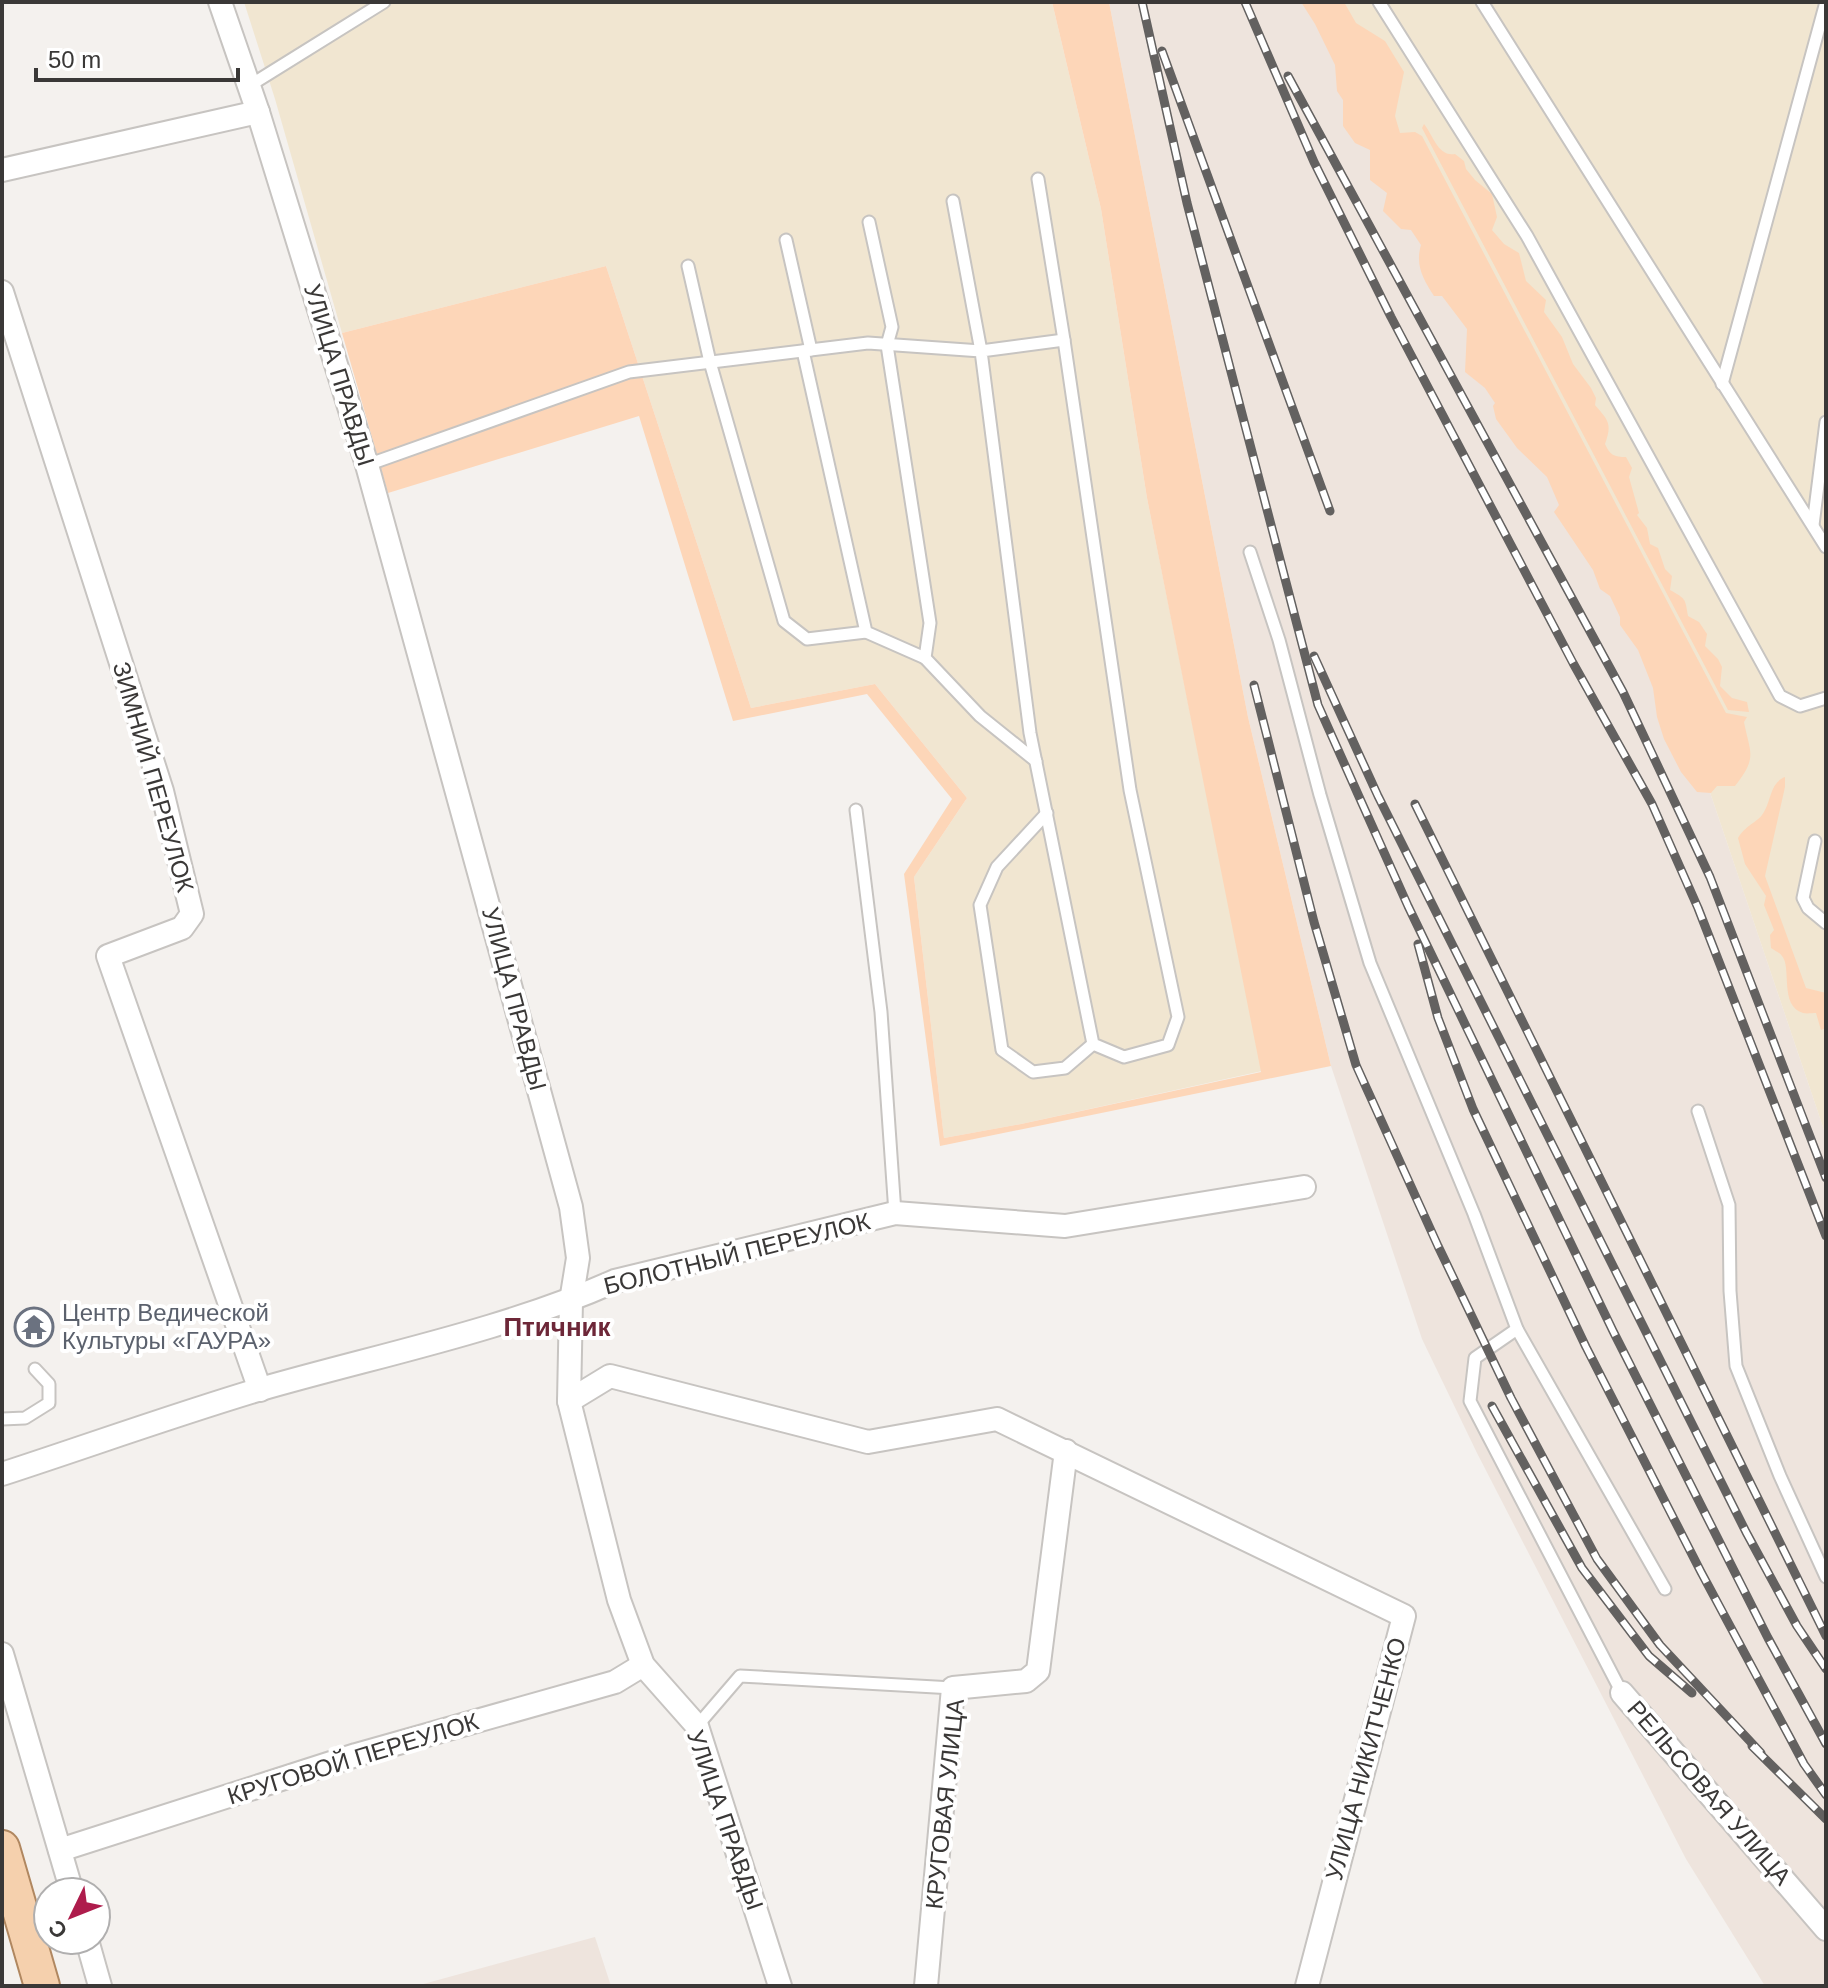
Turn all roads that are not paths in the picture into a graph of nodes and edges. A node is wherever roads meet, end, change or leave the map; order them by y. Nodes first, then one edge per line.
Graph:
1 (220, 2) edge
2 (384, 2) edge
3 (1379, 2) edge
4 (1482, 2) edge
5 (1826, 2) edge
6 (249, 86) junction
7 (258, 112) junction
8 (2, 170) edge
9 (1038, 179) dead end
10 (953, 201) dead end
11 (869, 222) dead end
12 (786, 240) dead end
13 (688, 266) dead end
14 (2, 292) edge
15 (1064, 340) junction
16 (887, 345) junction
17 (807, 350) junction
18 (981, 351) junction
19 (710, 362) junction
20 (1722, 384) junction
21 (1826, 422) edge
22 (367, 465) junction
23 (1813, 525) junction
24 (1826, 547) edge
25 (1250, 552) dead end
26 (866, 632) junction
27 (925, 658) junction
28 (1826, 698) edge
29 (1036, 761) junction
30 (856, 810) dead end
31 (1047, 813) junction
32 (1815, 841) dead end
33 (1826, 923) edge
34 (1093, 1044) junction
35 (1698, 1111) dead end
36 (1304, 1187) dead end
37 (895, 1213) junction
38 (571, 1301) junction
39 (1517, 1329) junction
40 (35, 1369) dead end
41 (260, 1390) junction
42 (569, 1401) junction
43 (2, 1419) edge
44 (1066, 1451) junction
45 (2, 1474) edge
46 (1826, 1577) edge
47 (1665, 1589) dead end
48 (2, 1654) edge
49 (643, 1665) junction
50 (953, 1688) junction
51 (1622, 1693) joint
52 (697, 1726) junction
53 (2, 1848) edge
54 (60, 1850) junction
55 (67, 1876) edge
56 (1826, 1929) edge
57 (92, 1956) edge
58 (42, 1986) edge
59 (100, 1986) edge
60 (780, 1986) edge
61 (926, 1986) edge
62 (1307, 1986) edge

1 - 6 street, УЛИЦА ПРАВДЫ
2 - 6 lane
3 - 28 lane
4 - 20 lane
5 - 20 lane
6 - 7 street, УЛИЦА ПРАВДЫ
7 - 8 street
7 - 22 street, УЛИЦА ПРАВДЫ
9 - 15 lane
10 - 18 lane
11 - 16 lane
12 - 17 lane
13 - 19 lane
14 - 41 street, ЗИМНИЙ ПЕРЕУЛОК
15 - 18 lane
15 - 34 lane
16 - 17 lane
16 - 18 lane
16 - 27 lane
17 - 19 lane
17 - 26 lane
18 - 29 lane
19 - 22 lane
19 - 26 lane
20 - 23 lane
21 - 23 lane
22 - 38 street, УЛИЦА ПРАВДЫ
23 - 24 lane
25 - 39 lane
26 - 27 lane
27 - 29 lane
29 - 31 lane
30 - 37 lane
31 - 34 lane
31 - 34 lane
32 - 33 lane
35 - 46 lane
36 - 37 street, БОЛОТНЫЙ ПЕРЕУЛОК
37 - 38 street, БОЛОТНЫЙ ПЕРЕУЛОК
38 - 41 street, БОЛОТНЫЙ ПЕРЕУЛОК
38 - 42 street, УЛИЦА ПРАВДЫ
39 - 47 lane
39 - 51 lane
40 - 43 lane
41 - 45 street, БОЛОТНЫЙ ПЕРЕУЛОК
42 - 44 street
42 - 49 street, УЛИЦА ПРАВДЫ
44 - 50 street, КРУГОВАЯ УЛИЦА
44 - 62 street, УЛИЦА НИКИТЧЕНКО
48 - 54 street
49 - 52 street, УЛИЦА ПРАВДЫ
49 - 54 street, КРУГОВОЙ ПЕРЕУЛОК
50 - 52 lane
50 - 61 street, КРУГОВАЯ УЛИЦА
51 - 56 street, РЕЛЬСОВАЯ УЛИЦА
52 - 60 street, УЛИЦА ПРАВДЫ
53 - 58 main road
54 - 55 street
57 - 59 street

